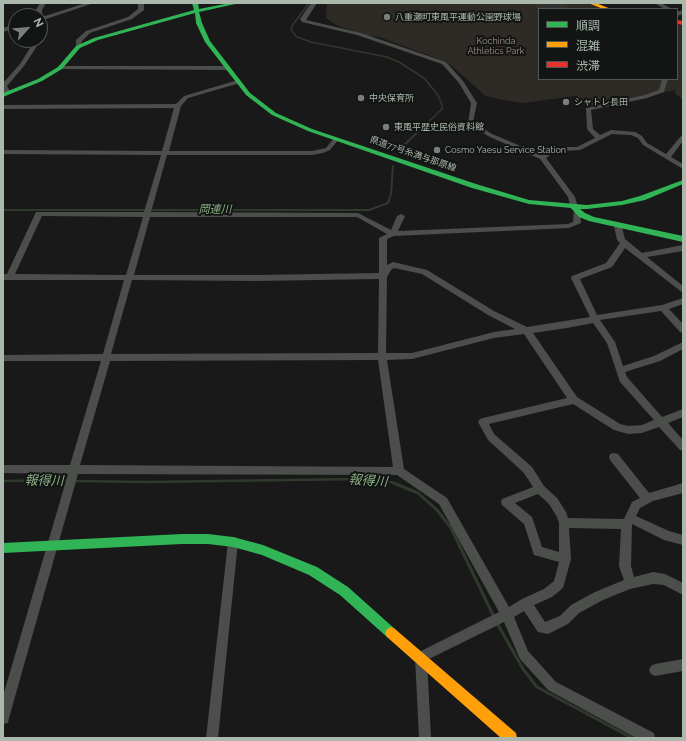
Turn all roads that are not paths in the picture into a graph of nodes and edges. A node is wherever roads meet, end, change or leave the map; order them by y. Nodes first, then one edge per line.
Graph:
1 (91, 3) edge
2 (141, 3) edge
3 (237, 3) edge
4 (314, 3) edge
5 (591, 3) edge
6 (657, 3) edge
7 (196, 7) edge
8 (605, 8) edge
9 (667, 8) edge
10 (678, 15) edge
11 (48, 16) edge
12 (683, 23) edge
13 (78, 47) junction
14 (33, 48) edge
15 (60, 68) junction
16 (228, 68) junction
17 (665, 80) edge
18 (238, 82) junction
19 (5, 94) edge
20 (178, 106) junction
21 (3, 107) edge
22 (683, 137) edge
23 (599, 138) junction
24 (336, 139) junction
25 (3, 152) edge
26 (165, 153) junction
27 (667, 157) junction
28 (542, 158) junction
29 (683, 168) edge
30 (683, 182) edge
31 (600, 206) junction
32 (575, 209) junction
33 (148, 214) junction
34 (401, 216) dead end
35 (602, 222) junction
36 (618, 226) junction
37 (393, 234) junction
38 (683, 239) edge
39 (624, 244) junction
40 (683, 248) edge
41 (640, 256) junction
42 (383, 276) junction
43 (6, 277) edge
44 (130, 278) junction
45 (683, 290) edge
46 (683, 301) edge
47 (663, 308) junction
48 (683, 330) edge
49 (527, 331) junction
50 (683, 346) edge
51 (382, 356) junction
52 (106, 357) junction
53 (3, 358) edge
54 (621, 370) junction
55 (574, 400) junction
56 (683, 413) edge
57 (659, 422) junction
58 (683, 447) edge
59 (614, 457) dead end
60 (3, 469) edge
61 (399, 471) junction
62 (74, 472) junction
63 (683, 488) edge
64 (540, 489) junction
65 (648, 499) junction
66 (629, 521) junction
67 (564, 523) junction
68 (683, 540) edge
69 (233, 542) junction
70 (52, 544) junction
71 (3, 548) edge
72 (565, 559) junction
73 (630, 583) junction
74 (683, 589) edge
75 (526, 603) junction
76 (507, 614) junction
77 (421, 657) junction
78 (683, 665) edge
79 (655, 670) dead end
80 (3, 718) edge
81 (212, 738) edge
82 (424, 738) edge
83 (511, 738) edge
84 (649, 738) edge

1 - 11 street
2 - 13 street
3 - 7 street
4 - 28 street
5 - 8 street
6 - 9 street
7 - 13 street
7 - 16 street, 県道77号糸満与那原線
10 - 12 street
13 - 15 street
14 - 19 street
15 - 16 street
15 - 19 street
16 - 18 street, 県道77号糸満与那原線
17 - 23 street
18 - 20 street
18 - 24 street, 県道77号糸満与那原線
20 - 21 street
20 - 26 street
22 - 27 street
23 - 27 street
23 - 28 street
24 - 26 street
24 - 32 street, 県道77号糸満与那原線
25 - 26 street
26 - 33 street
27 - 29 street
28 - 32 street
30 - 31 street, 県道77号糸満与那原線
31 - 32 street, 県道77号糸満与那原線
31 - 35 street
32 - 35 street
32 - 37 street
33 - 37 street
33 - 43 street
33 - 44 street
34 - 37 street
35 - 36 street
36 - 38 street
36 - 39 street
37 - 42 street
39 - 41 street
39 - 47 street
40 - 41 street
41 - 45 street
42 - 44 street
42 - 49 street
42 - 51 street
43 - 44 street
44 - 52 street
46 - 47 street
47 - 48 street
49 - 51 street
49 - 54 street
49 - 55 street
50 - 54 street
51 - 52 street
51 - 61 street
52 - 53 street
52 - 62 street
54 - 57 street
55 - 57 street
55 - 64 street
56 - 57 street
57 - 58 street
59 - 65 street
60 - 62 street
61 - 62 street
61 - 76 street
62 - 70 street
63 - 65 street
64 - 67 street
64 - 72 street
65 - 66 street
66 - 67 street
66 - 68 street
66 - 73 street
67 - 72 street
69 - 70 street
69 - 77 street
69 - 81 street
70 - 71 street
70 - 80 street
72 - 75 street
73 - 74 street
73 - 75 street
75 - 76 street
76 - 77 street
76 - 84 street
77 - 82 street
77 - 83 street
78 - 79 street

